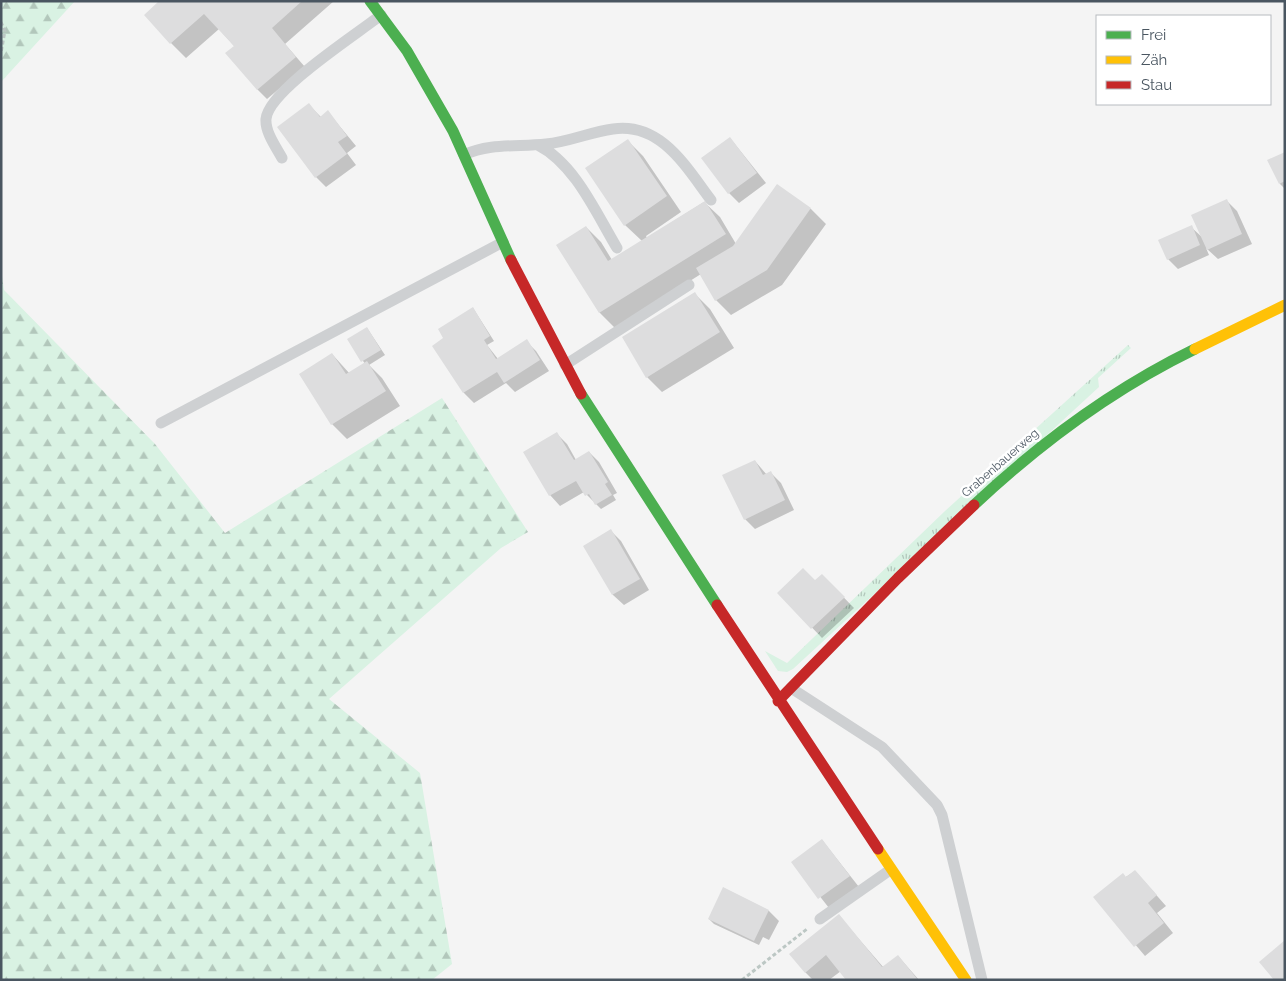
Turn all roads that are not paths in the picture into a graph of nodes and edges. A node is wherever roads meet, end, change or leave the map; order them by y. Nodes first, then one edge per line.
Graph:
1 (370, 1) edge
2 (381, 15) junction
3 (538, 145) junction
4 (464, 155) junction
5 (282, 158) dead end
6 (711, 200) dead end
7 (503, 242) junction
8 (617, 248) dead end
9 (689, 284) dead end
10 (1285, 306) edge
11 (565, 365) junction
12 (161, 423) dead end
13 (791, 688) junction
14 (778, 701) junction
15 (890, 870) junction
16 (820, 919) road end
17 (966, 980) edge
18 (982, 980) edge

1 - 2 street
2 - 4 street
2 - 5 lane
3 - 4 lane
3 - 6 lane
3 - 8 lane
4 - 7 street
7 - 11 street
7 - 12 lane
9 - 11 lane
10 - 13 street, Grabenbauerweg
11 - 14 street
13 - 14 street, Grabenbauerweg
13 - 18 lane
14 - 15 street
15 - 16 lane
15 - 17 street

